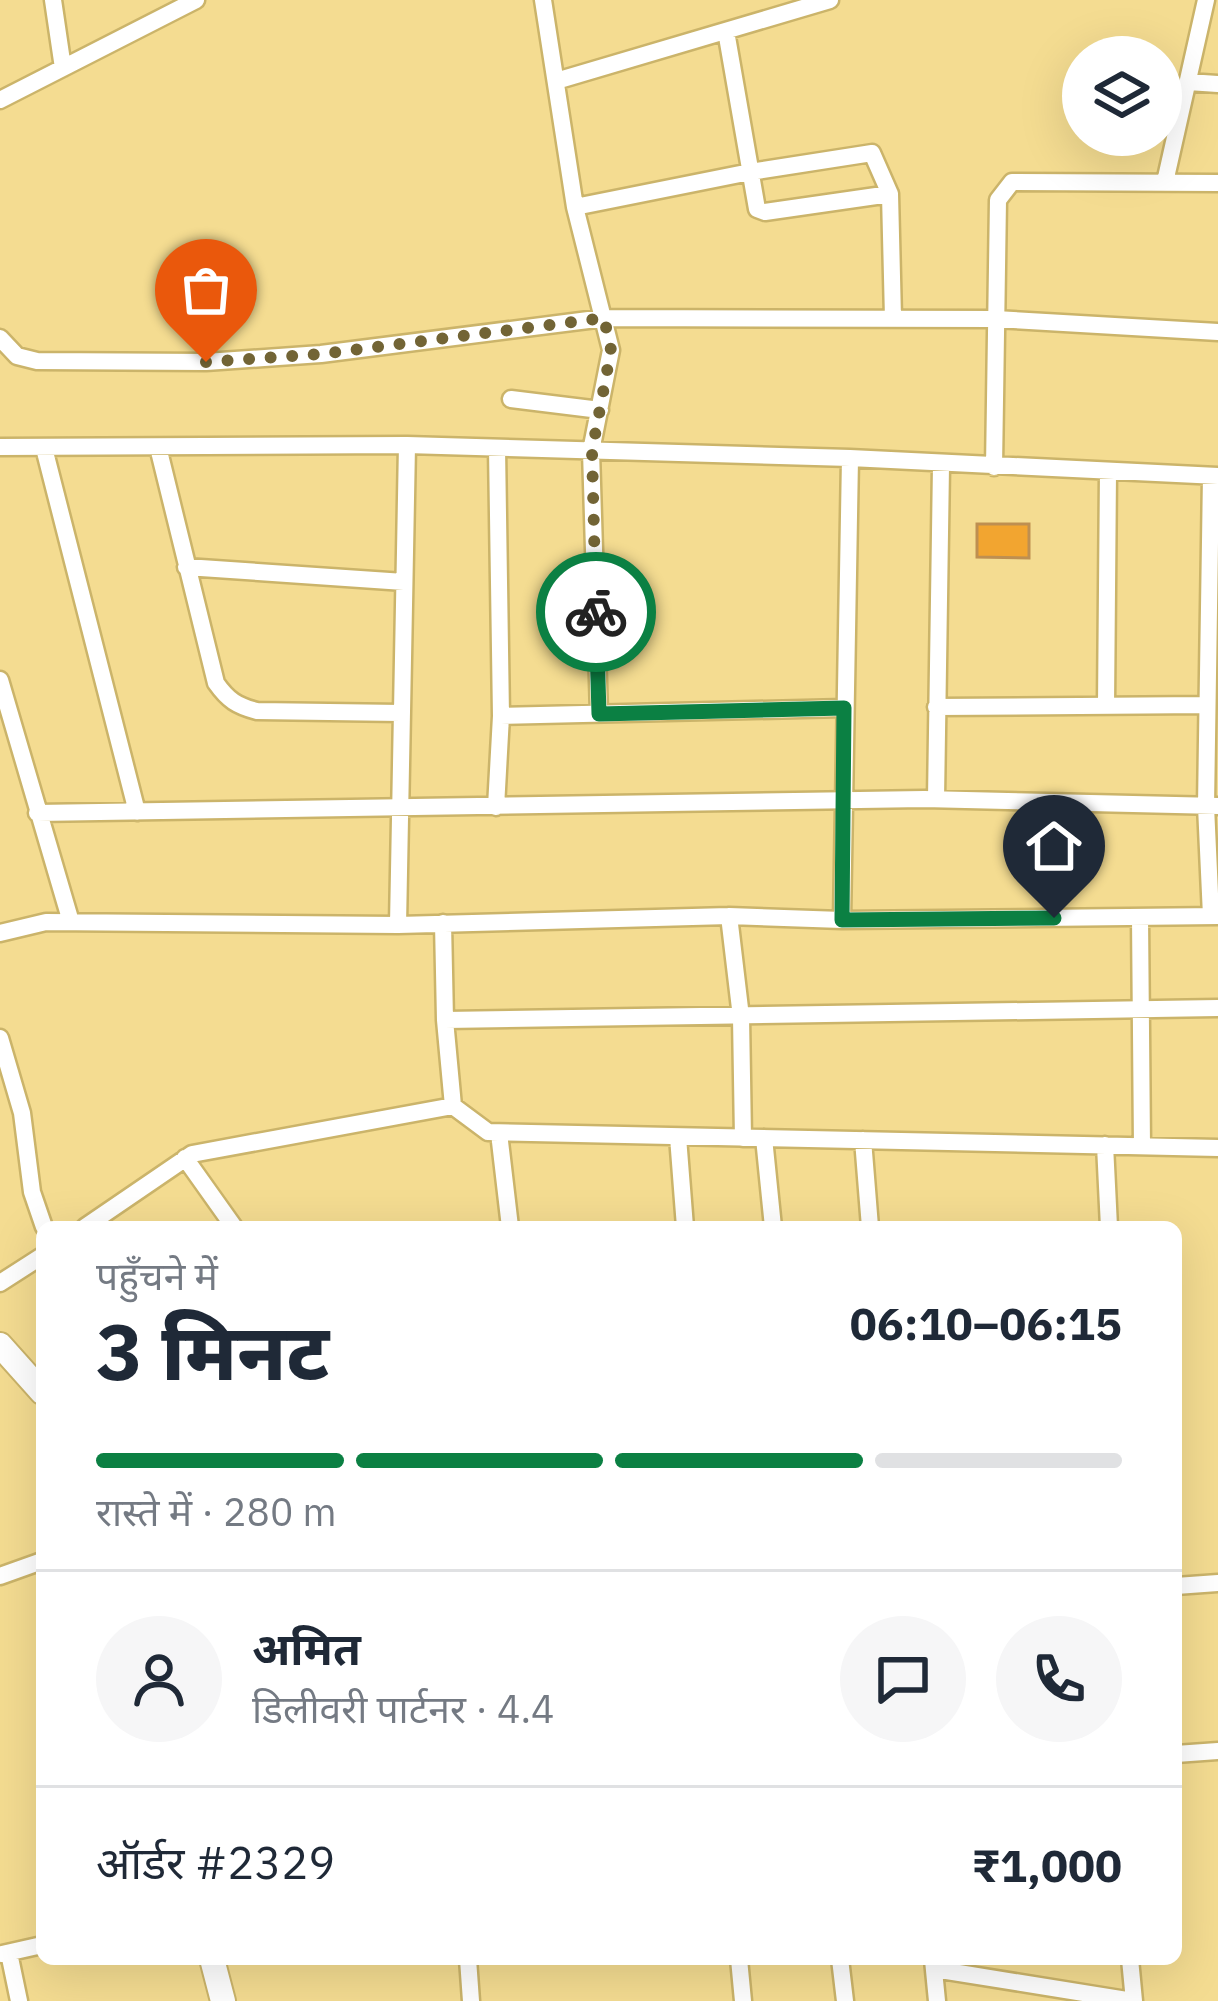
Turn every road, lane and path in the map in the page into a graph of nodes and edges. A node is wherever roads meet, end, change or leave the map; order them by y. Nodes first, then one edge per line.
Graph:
1 (53, 0) edge
2 (196, 0) edge
3 (542, 0) edge
4 (830, 0) edge
5 (1206, 0) edge
6 (163, 8) edge
7 (726, 31) junction
8 (63, 68) junction
9 (556, 81) junction
10 (1188, 82) junction
11 (1218, 84) edge
12 (0, 100) edge
13 (750, 172) junction
14 (1166, 182) junction
15 (1218, 182) edge
16 (890, 194) junction
17 (575, 207) junction
18 (604, 318) junction
19 (892, 319) junction
20 (995, 319) junction
21 (1218, 332) edge
22 (0, 338) edge
23 (511, 399) dead end
24 (600, 410) junction
25 (406, 445) junction
26 (0, 447) edge
27 (158, 447) junction
28 (44, 448) junction
29 (497, 448) junction
30 (592, 451) junction
31 (850, 458) junction
32 (941, 466) junction
33 (994, 467) junction
34 (1108, 472) junction
35 (1215, 476) edge
36 (186, 566) junction
37 (404, 582) junction
38 (0, 680) edge
39 (1207, 705) junction
40 (1106, 706) junction
41 (936, 707) junction
42 (844, 708) junction
43 (401, 713) junction
44 (599, 714) junction
45 (501, 716) junction
46 (842, 800) junction
47 (936, 800) junction
48 (1212, 806) edge
49 (496, 807) junction
50 (398, 809) junction
51 (137, 812) junction
52 (37, 813) junction
53 (729, 916) junction
54 (1215, 916) edge
55 (1139, 917) junction
56 (842, 920) junction
57 (71, 922) junction
58 (442, 923) junction
59 (398, 925) junction
60 (0, 933) edge
61 (1141, 1007) junction
62 (1218, 1008) edge
63 (741, 1017) junction
64 (445, 1020) junction
65 (1, 1045) edge
66 (453, 1106) junction
67 (499, 1133) junction
68 (678, 1136) junction
69 (743, 1138) junction
70 (764, 1138) junction
71 (863, 1140) junction
72 (1105, 1145) junction
73 (1142, 1146) junction
74 (1218, 1148) edge
75 (185, 1158) junction
76 (42, 1221) edge
77 (94, 1221) edge
78 (230, 1221) edge
79 (509, 1221) edge
80 (685, 1221) edge
81 (772, 1221) edge
82 (870, 1221) edge
83 (1109, 1221) edge
84 (36, 1263) edge
85 (0, 1283) edge
86 (0, 1345) edge
87 (36, 1385) edge
88 (36, 1563) edge
89 (0, 1576) edge
90 (1218, 1583) edge
91 (1182, 1586) edge
92 (1218, 1751) edge
93 (1182, 1754) edge
94 (36, 1947) edge
95 (4, 1953) edge
96 (214, 1965) edge
97 (468, 1965) edge
98 (740, 1965) edge
99 (841, 1965) edge
100 (934, 1965) edge
101 (939, 1965) edge
102 (1130, 1965) edge
103 (20, 2001) edge
104 (224, 2001) edge
105 (470, 2001) edge
106 (743, 2001) edge
107 (845, 2001) edge
108 (937, 2001) edge
109 (1133, 2001) edge

1 - 8 street
2 - 6 street
3 - 9 street
4 - 7 street
5 - 10 street
6 - 8 street
7 - 9 street
7 - 13 street
8 - 12 street
9 - 17 street
10 - 11 street
10 - 14 street
13 - 16 street
13 - 16 street
13 - 17 street
14 - 15 street
14 - 20 street
16 - 19 street
17 - 18 street
18 - 19 street
18 - 22 street
18 - 24 street
19 - 20 street
20 - 21 street
20 - 33 street
23 - 24 street
24 - 30 street
25 - 27 street
25 - 29 street
25 - 37 street
26 - 28 street
27 - 28 street
27 - 36 street
28 - 51 street
29 - 30 street
29 - 45 street
30 - 31 street
30 - 44 street
31 - 32 street
31 - 42 street
32 - 33 street
32 - 41 street
33 - 34 street
34 - 35 street
34 - 40 street
35 - 39 street
36 - 37 street
36 - 43 street
37 - 43 street
38 - 52 street
39 - 40 street
39 - 48 street
40 - 41 street
41 - 47 street
42 - 44 street
42 - 46 street
43 - 50 street
44 - 45 street
45 - 49 street
46 - 47 street
46 - 49 street
46 - 56 street
47 - 48 street
48 - 54 street
49 - 50 street
50 - 51 street
50 - 59 street
51 - 52 street
52 - 57 street
53 - 56 street
53 - 58 street
53 - 63 street
54 - 55 street
55 - 56 street
55 - 61 street
57 - 59 street
57 - 60 street
58 - 59 street
58 - 64 street
61 - 62 street
61 - 63 street
61 - 73 street
63 - 64 street
63 - 69 street
64 - 66 street
65 - 76 street
66 - 67 street
66 - 75 street
67 - 68 street
67 - 79 street
68 - 69 street
68 - 80 street
69 - 70 street
70 - 71 street
70 - 81 street
71 - 72 street
71 - 82 street
72 - 73 street
72 - 83 street
73 - 74 street
75 - 77 street
75 - 78 street
84 - 85 street
86 - 87 main road
88 - 89 street
90 - 91 street
92 - 93 street
94 - 95 street
95 - 103 street
96 - 104 main road
97 - 105 street
98 - 106 street
99 - 107 street
100 - 108 street
101 - 109 street
102 - 109 street

